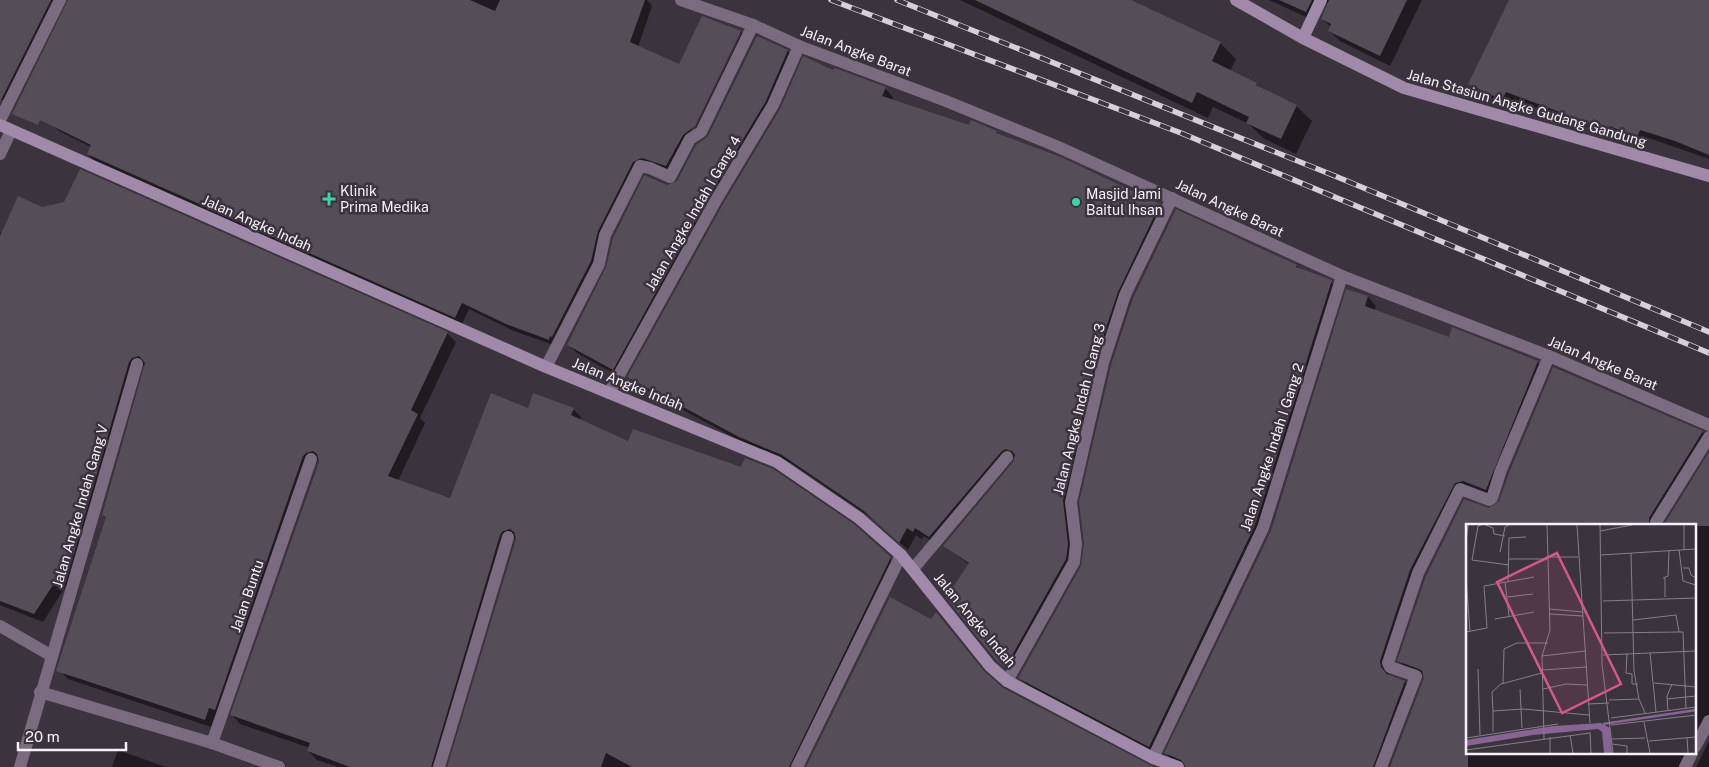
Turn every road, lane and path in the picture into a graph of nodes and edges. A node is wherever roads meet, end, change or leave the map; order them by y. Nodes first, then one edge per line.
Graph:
1 (60, 0) edge
2 (681, 0) edge
3 (1236, 0) edge
4 (1321, 0) edge
5 (754, 25) junction
6 (1303, 38) junction
7 (799, 46) junction
8 (0, 120) edge
9 (6, 128) edge
10 (0, 154) edge
11 (1709, 176) edge
12 (1172, 198) junction
13 (1342, 276) junction
14 (1549, 356) junction
15 (137, 364) dead end
16 (546, 367) junction
17 (608, 393) junction
18 (1709, 424) edge
19 (1709, 437) edge
20 (1007, 457) dead end
21 (311, 460) dead end
22 (1656, 522) dead end
23 (508, 537) dead end
24 (901, 555) junction
25 (913, 569) junction
26 (0, 626) edge
27 (52, 656) junction
28 (1007, 681) junction
29 (40, 692) junction
30 (1709, 721) edge
31 (212, 743) junction
32 (1696, 745) edge
33 (1692, 754) edge
34 (1153, 758) junction
35 (20, 767) edge
36 (278, 767) edge
37 (439, 767) edge
38 (797, 767) edge
39 (1178, 767) edge
40 (1381, 767) edge
41 (1685, 767) edge

1 - 8 street
2 - 5 street, Jalan Angke Barat
3 - 6 street, Jalan Stasiun Angke Gudang Gandung
4 - 6 street
5 - 7 street, Jalan Angke Barat
5 - 16 street
6 - 11 street, Jalan Stasiun Angke Gudang Gandung
7 - 12 street, Jalan Angke Barat
7 - 17 street, Jalan Angke Indah I Gang 4
9 - 10 street
9 - 16 street, Jalan Angke Indah
12 - 13 street, Jalan Angke Barat
12 - 28 street, Jalan Angke Indah I Gang 3
13 - 14 street, Jalan Angke Barat
13 - 34 street, Jalan Angke Indah I Gang 2
14 - 18 street, Jalan Angke Barat
14 - 40 street
15 - 27 street, Jalan Angke Indah Gang V
16 - 17 street, Jalan Angke Indah
17 - 24 street, Jalan Angke Indah
19 - 22 street
20 - 25 street
21 - 31 street, Jalan Buntu
23 - 37 street
24 - 25 street, Jalan Angke Indah
24 - 38 street
25 - 28 street, Jalan Angke Indah
26 - 27 street
27 - 29 street, Jalan Angke Indah Gang V
28 - 34 street, Jalan Angke Indah
29 - 31 street
29 - 35 street, Jalan Angke Indah Gang V
30 - 32 street
31 - 36 street
33 - 41 street
34 - 39 street, Jalan Angke Indah

